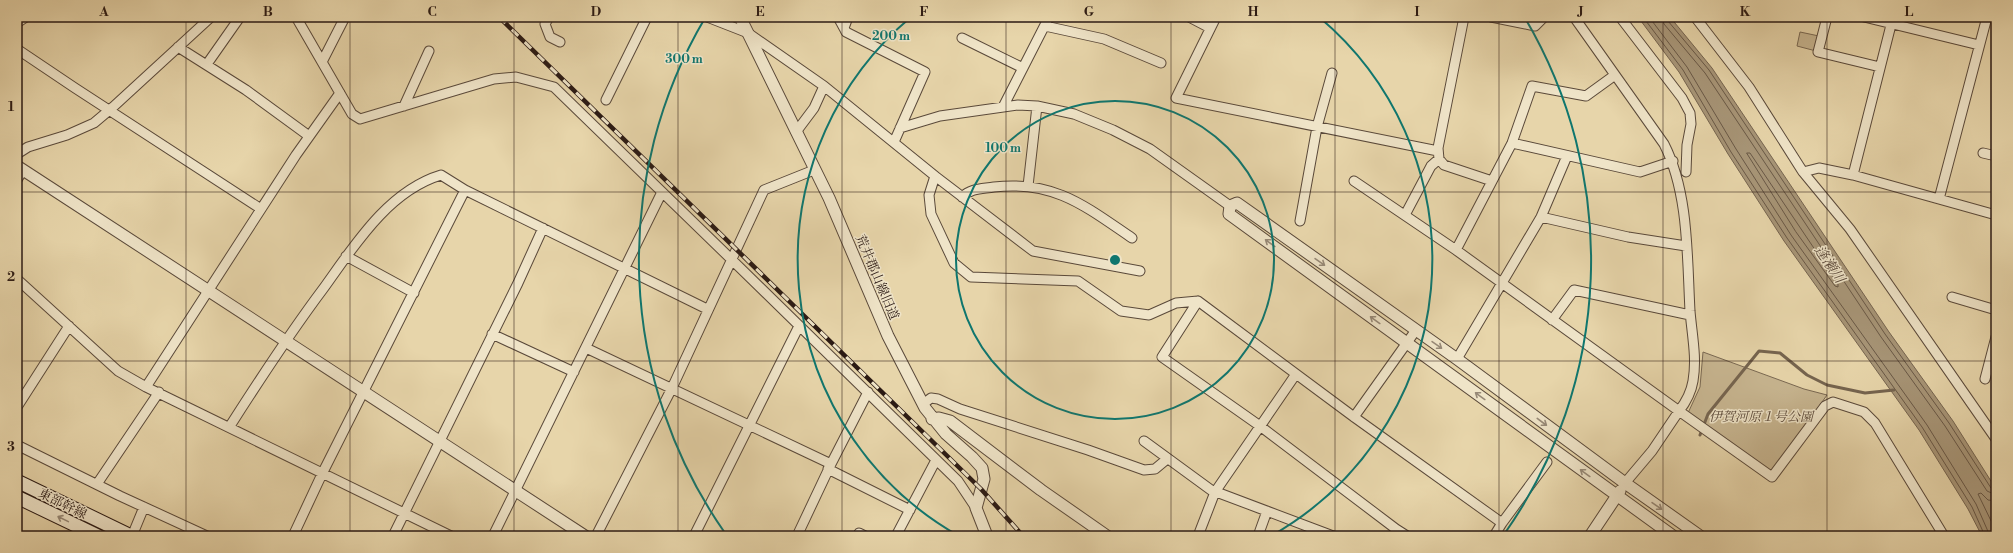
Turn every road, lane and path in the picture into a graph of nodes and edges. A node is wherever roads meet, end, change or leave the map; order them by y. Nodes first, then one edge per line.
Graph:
1 (26, 17) edge
2 (211, 17) edge
3 (240, 17) edge
4 (296, 17) edge
5 (345, 17) edge
6 (549, 17) edge
7 (647, 17) edge
8 (707, 17) edge
9 (740, 17) edge
10 (838, 17) edge
11 (848, 17) edge
12 (1049, 17) edge
13 (1188, 17) edge
14 (1216, 17) edge
15 (1464, 17) edge
16 (1491, 17) edge
17 (1544, 17) edge
18 (1574, 17) edge
19 (1620, 17) edge
20 (1695, 17) edge
21 (1827, 17) edge
22 (1864, 17) edge
23 (1987, 17) edge
24 (1892, 20) edge
25 (17, 23) edge
26 (1045, 26) junction
27 (844, 28) junction
28 (1210, 28) junction
29 (748, 33) junction
30 (962, 38) dead end
31 (560, 42) dead end
32 (1979, 45) junction
33 (178, 47) junction
34 (17, 49) edge
35 (428, 51) dead end
36 (322, 62) junction
37 (1161, 63) dead end
38 (207, 64) junction
39 (1880, 67) junction
40 (1023, 68) junction
41 (1332, 73) dead end
42 (1615, 75) junction
43 (824, 86) junction
44 (340, 93) junction
45 (606, 100) dead end
46 (404, 106) junction
47 (1037, 106) junction
48 (1003, 107) junction
49 (109, 111) junction
50 (1317, 127) junction
51 (900, 128) junction
52 (796, 132) junction
53 (309, 136) junction
54 (894, 142) junction
55 (1512, 143) junction
56 (1983, 153) dead end
57 (17, 154) edge
58 (1439, 155) junction
59 (1566, 156) junction
60 (1996, 156) edge
61 (1673, 161) junction
62 (20, 168) edge
63 (814, 170) junction
64 (1686, 172) dead end
65 (1803, 172) junction
66 (1853, 175) junction
67 (935, 176) junction
68 (17, 180) edge
69 (1354, 181) dead end
70 (1492, 181) junction
71 (1028, 186) junction
72 (465, 190) junction
73 (662, 192) junction
74 (962, 197) junction
75 (1939, 198) junction
76 (1230, 206) junction
77 (261, 209) junction
78 (1405, 215) junction
79 (1996, 215) edge
80 (1540, 217) junction
81 (1300, 221) dead end
82 (543, 228) junction
83 (1132, 238) dead end
84 (1686, 246) junction
85 (1456, 250) junction
86 (346, 256) junction
87 (731, 259) junction
88 (625, 268) junction
89 (1140, 271) dead end
90 (1502, 284) junction
91 (19, 285) edge
92 (208, 291) junction
93 (414, 292) junction
94 (1952, 297) dead end
95 (1198, 301) junction
96 (707, 309) junction
97 (1996, 310) edge
98 (1690, 315) junction
99 (1552, 320) junction
100 (69, 326) junction
101 (799, 326) junction
102 (1416, 330) junction
103 (492, 334) junction
104 (1996, 337) edge
105 (284, 341) junction
106 (1407, 343) junction
107 (586, 348) junction
108 (1457, 359) junction
109 (574, 372) junction
110 (1296, 374) junction
111 (1985, 379) dead end
112 (146, 387) junction
113 (672, 388) junction
114 (158, 392) junction
115 (364, 392) junction
116 (868, 392) junction
117 (923, 404) junction
118 (17, 407) edge
119 (1679, 412) junction
120 (1354, 417) junction
121 (932, 419) junction
122 (749, 425) junction
123 (230, 426) junction
124 (1260, 426) junction
125 (1996, 439) edge
126 (439, 441) junction
127 (1144, 442) dead end
128 (17, 445) edge
129 (1167, 459) junction
130 (936, 460) junction
131 (1547, 462) dead end
132 (830, 466) junction
133 (322, 474) junction
134 (17, 481) edge
135 (1625, 483) junction
136 (97, 484) junction
137 (517, 491) junction
138 (1215, 492) junction
139 (1616, 496) junction
140 (17, 497) edge
141 (144, 507) junction
142 (976, 508) junction
143 (910, 510) junction
144 (1267, 511) junction
145 (404, 513) junction
146 (1502, 523) junction
147 (1395, 532) edge
148 (1314, 533) edge
149 (98, 536) edge
150 (131, 536) edge
151 (207, 536) edge
152 (293, 536) edge
153 (393, 536) edge
154 (451, 536) edge
155 (494, 536) edge
156 (585, 536) edge
157 (596, 536) edge
158 (694, 536) edge
159 (797, 536) edge
160 (896, 536) edge
161 (987, 536) edge
162 (1107, 536) edge
163 (1198, 536) edge
164 (1258, 536) edge
165 (1333, 536) edge
166 (1406, 536) edge
167 (1494, 536) edge
168 (1590, 536) edge
169 (1673, 536) edge
170 (1700, 536) edge
171 (1944, 536) edge

1 - 25 street
2 - 33 street
3 - 38 street
4 - 36 street
5 - 36 street
6 - 31 street
7 - 45 street
8 - 29 street
9 - 29 street, 荒井郡山線旧道
10 - 27 street
11 - 27 street
12 - 26 street
13 - 28 street
14 - 28 street
15 - 58 street
16 - 17 street
18 - 42 street
19 - 64 street
20 - 65 street
21 - 39 street
22 - 24 street
23 - 32 street
24 - 32 street
24 - 39 street
26 - 37 street
26 - 40 street
27 - 51 street
28 - 50 street
29 - 43 street
29 - 52 street, 荒井郡山線旧道
30 - 40 street
32 - 75 street
33 - 38 street
33 - 49 street
34 - 49 street
35 - 46 street
36 - 44 street
38 - 53 street
39 - 66 street
40 - 48 street
41 - 50 street
42 - 55 street
42 - 61 street
43 - 52 street
43 - 54 street
44 - 46 street
44 - 53 street
46 - 73 street
47 - 48 street
47 - 71 street
47 - 76 street
48 - 51 street
49 - 57 street
49 - 77 street
50 - 58 street
50 - 81 street
51 - 54 street
52 - 63 street, 荒井郡山線旧道
53 - 77 street
54 - 67 street
55 - 59 street
55 - 70 street
56 - 60 street
58 - 70 street
58 - 78 street
59 - 61 street
59 - 80 street
61 - 84 street
62 - 68 street
62 - 92 street
63 - 87 street
63 - 117 street, 荒井郡山線旧道
65 - 66 street
65 - 125 street
66 - 75 street
67 - 74 street
67 - 95 street
69 - 78 street
70 - 85 street
71 - 74 street
71 - 83 street
72 - 82 street
72 - 86 street
72 - 93 street
73 - 87 street
73 - 88 street
74 - 89 street
75 - 79 street
76 -> 102 street
106 -> 76 street
77 - 92 street
78 - 85 street
80 - 84 street
80 - 90 street
82 - 88 street
82 - 103 street
84 - 98 street
85 - 90 street
86 - 93 street
86 - 105 street
87 - 96 street
87 - 101 street
88 - 96 street
88 - 107 street
90 - 99 street
90 - 108 street
91 - 100 street
92 - 105 street
92 - 112 street
93 - 115 street
94 - 97 street
95 - 110 street
95 - 124 street
96 - 113 street
98 - 99 street
98 - 119 street
99 - 119 street
100 - 112 street
100 - 118 street
101 - 116 street
101 - 122 street
102 - 106 street
102 -> 108 street
103 - 109 street
103 - 126 street
104 - 111 street
105 - 115 street
105 - 123 street
106 - 120 street
139 -> 106 street
107 - 109 street
107 - 113 street
108 -> 135 street
109 - 137 street
110 - 120 street
110 - 124 street
112 - 114 street
113 - 122 street
113 - 157 street
114 - 123 street
114 - 136 street
115 - 126 street
115 - 133 street
116 - 130 street
116 - 132 street
117 - 121 street, 荒井郡山線旧道
117 - 129 street
119 - 135 street
119 - 171 street
120 - 146 street
121 - 142 street, 荒井郡山線旧道
121 - 162 street
122 - 132 street
122 - 158 street
123 - 133 street
124 - 138 street
124 - 147 street
126 - 137 street
126 - 145 street
127 - 129 street
128 - 136 street
129 - 138 street
130 - 142 street
130 - 143 street
131 - 146 street
132 - 143 street
132 - 159 street
133 - 145 street
133 - 152 street
134 - 150 main road, 東部幹線
135 - 139 street
135 -> 170 street
136 - 141 street
137 - 155 street
137 - 156 street
138 - 144 street
138 - 163 street
139 - 168 street
139 - 169 street
149 -> 140 main road, 東部幹線
141 - 150 street
141 - 151 street
142 - 161 street
143 - 160 street
144 - 148 street
144 - 164 street
145 - 153 street
145 - 154 street
146 - 167 street
147 - 166 street
148 - 165 street

